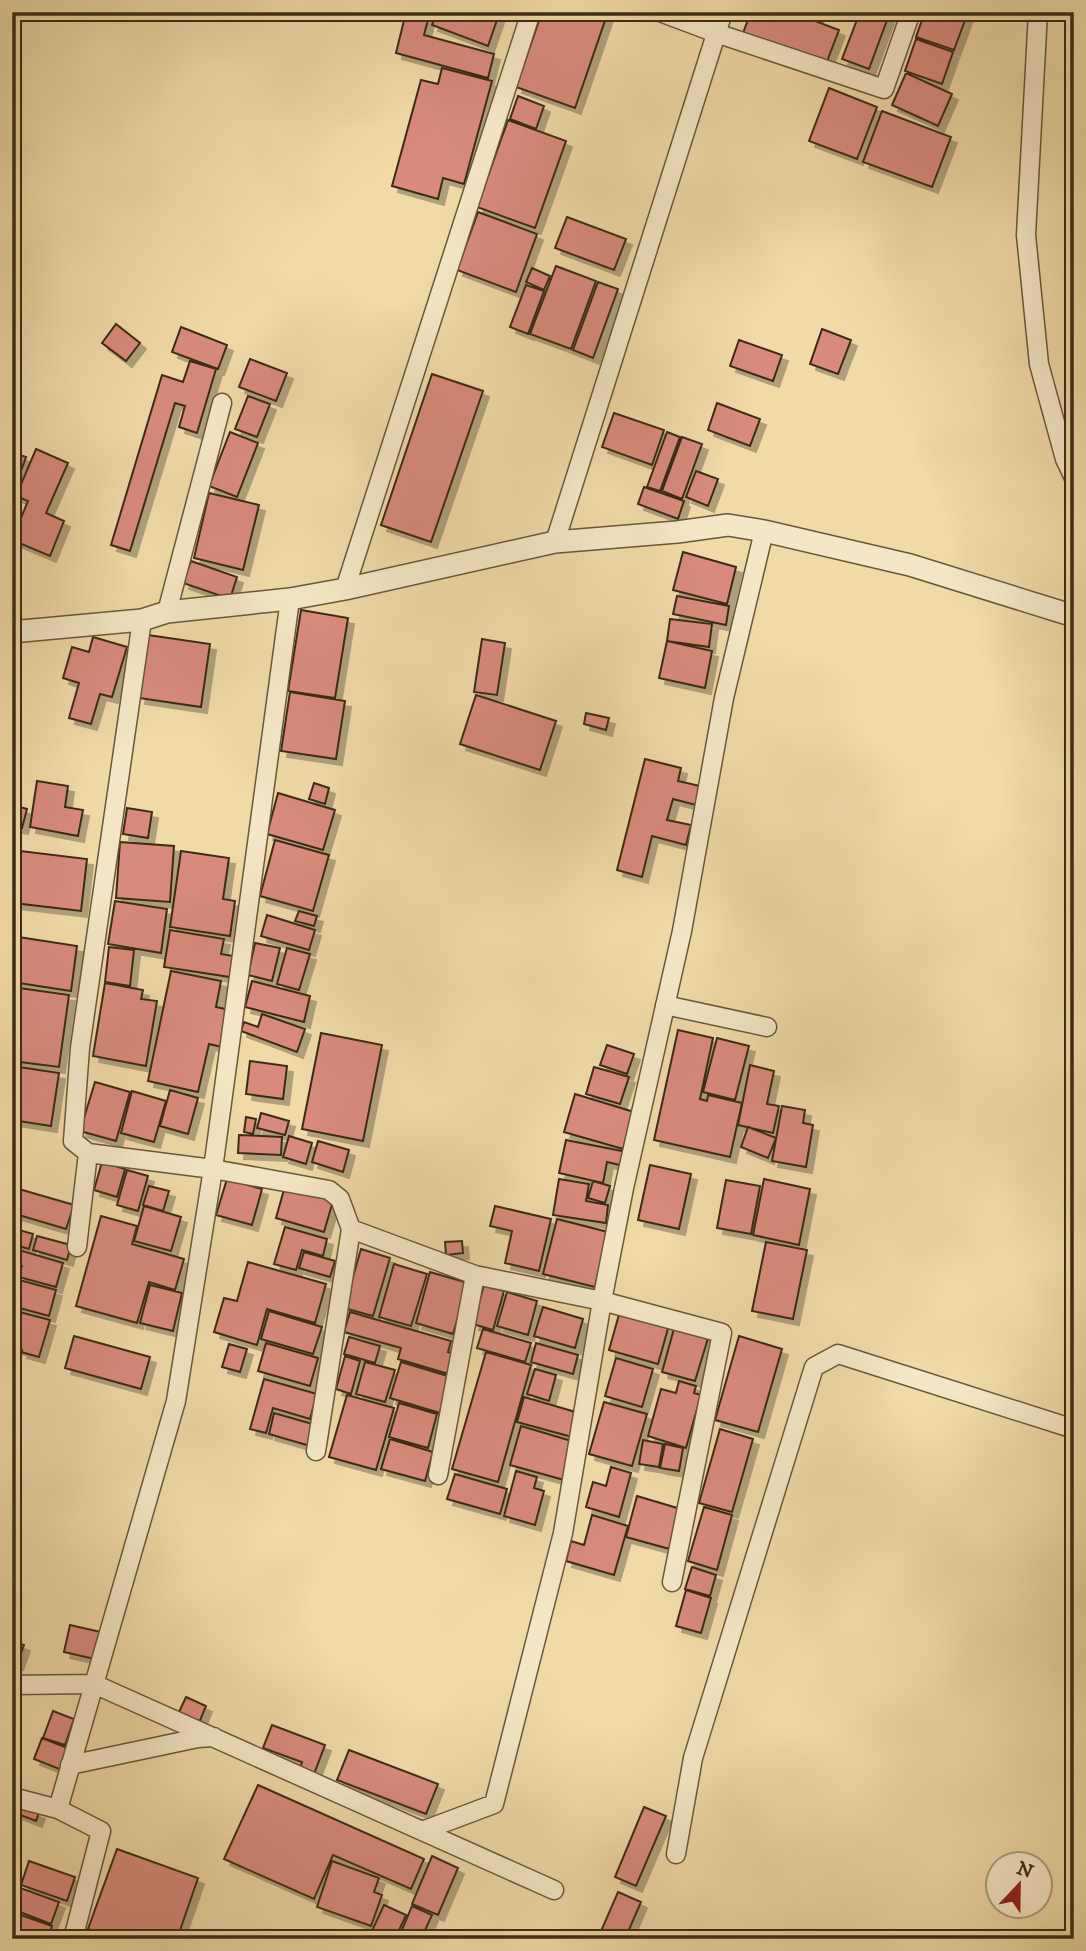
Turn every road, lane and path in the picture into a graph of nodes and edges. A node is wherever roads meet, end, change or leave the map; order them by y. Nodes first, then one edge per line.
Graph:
1 (531, 12) edge
2 (660, 12) edge
3 (723, 12) edge
4 (911, 12) edge
5 (1038, 12) edge
6 (716, 33) junction
7 (222, 403) dead end
8 (1069, 459) edge
9 (1074, 478) edge
10 (764, 531) junction
11 (555, 542) junction
12 (345, 589) junction
13 (289, 598) junction
14 (167, 612) junction
15 (1074, 616) edge
16 (142, 620) junction
17 (12, 630) edge
18 (665, 1005) junction
19 (767, 1027) dead end
20 (88, 1153) junction
21 (213, 1169) junction
22 (351, 1229) junction
23 (76, 1247) dead end
24 (475, 1275) junction
25 (602, 1301) junction
26 (1074, 1429) edge
27 (316, 1451) dead end
28 (438, 1475) dead end
29 (672, 1582) dead end
30 (94, 1684) junction
31 (12, 1685) edge
32 (214, 1737) junction
33 (70, 1765) junction
34 (12, 1797) edge
35 (58, 1810) junction
36 (422, 1831) junction
37 (676, 1854) dead end
38 (554, 1890) dead end
39 (73, 1939) edge

1 - 12 street
2 - 6 street
3 - 6 street
4 - 6 street
5 - 8 street
6 - 11 street
7 - 14 street
8 - 9 street
10 - 11 street
10 - 15 street
10 - 18 street
11 - 12 street
12 - 13 street
13 - 14 street
13 - 21 street
14 - 16 street
16 - 17 street
16 - 20 street
18 - 19 street
18 - 25 street
20 - 21 street
20 - 23 street
21 - 22 street
21 - 30 street
22 - 24 street
22 - 27 street
24 - 25 street
24 - 28 street
25 - 29 street
25 - 36 street
26 - 37 street
30 - 31 street
30 - 32 street
30 - 33 street
32 - 33 street
32 - 36 street
33 - 35 street
34 - 35 street
35 - 39 street
36 - 38 street

